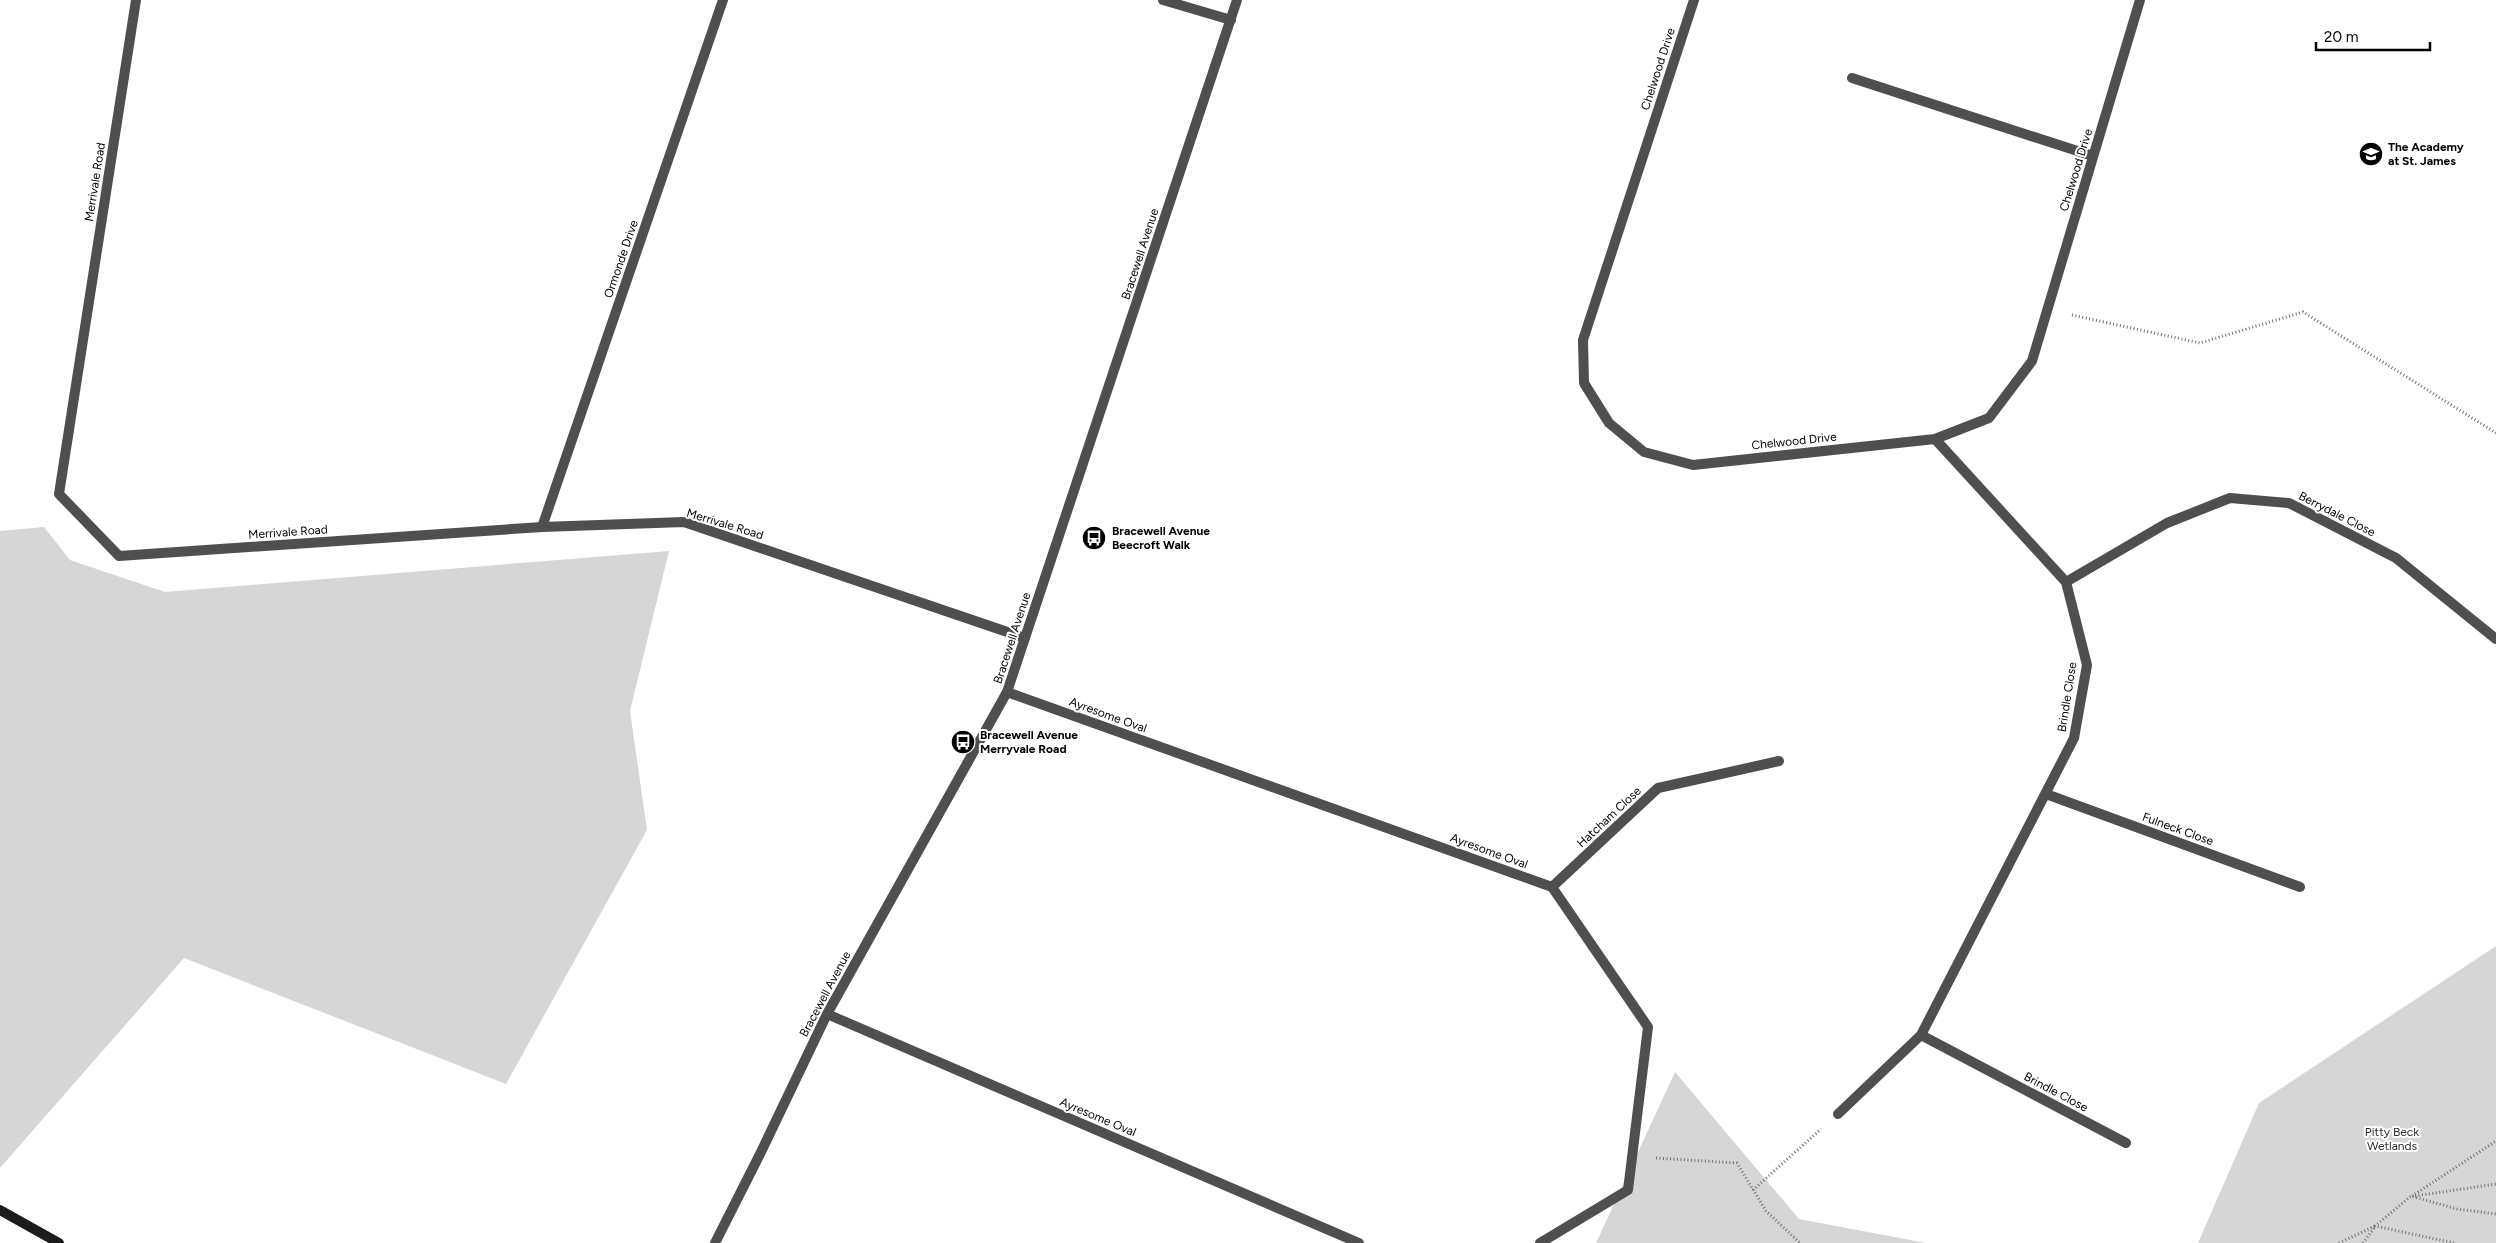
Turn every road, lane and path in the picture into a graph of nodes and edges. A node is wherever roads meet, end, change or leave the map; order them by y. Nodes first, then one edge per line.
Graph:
1 (136, 0) edge
2 (723, 0) edge
3 (1163, 0) edge
4 (1237, 0) edge
5 (1694, 0) edge
6 (2140, 0) edge
7 (1231, 20) junction
8 (1852, 78) dead end
9 (2093, 156) junction
10 (2047, 309) junction
11 (2496, 433) edge
12 (1935, 439) junction
13 (542, 527) junction
14 (2066, 582) junction
15 (1025, 638) junction
16 (2496, 639) edge
17 (1007, 692) junction
18 (1779, 761) dead end
19 (2046, 794) junction
20 (1552, 887) junction
21 (2300, 887) dead end
22 (827, 1014) junction
23 (1921, 1035) junction
24 (1838, 1114) joint
25 (2496, 1141) edge
26 (2126, 1142) dead end
27 (1632, 1156) junction
28 (2496, 1184) edge
29 (1753, 1190) junction
30 (2412, 1196) junction
31 (0, 1210) edge
32 (2496, 1214) edge
33 (2375, 1226) junction
34 (59, 1243) edge
35 (715, 1243) edge
36 (1359, 1243) edge
37 (1540, 1243) edge
38 (1800, 1243) edge
39 (2339, 1243) edge
40 (2363, 1243) edge
41 (2454, 1243) edge

1 - 13 street, Merrivale Road
2 - 13 street, Ormonde Drive
3 - 7 street
4 - 7 street, Bracewell Avenue
5 - 12 street, Chelwood Drive
6 - 9 street, Chelwood Drive
7 - 15 street, Bracewell Avenue
8 - 9 street
9 - 10 street, Chelwood Drive
10 - 11 path
10 - 12 street, Chelwood Drive
12 - 14 street, Brindle Close
13 - 15 street, Merrivale Road
14 - 16 street, Berrydale Close
14 - 19 street, Brindle Close
15 - 17 street, Bracewell Avenue
17 - 20 street, Ayresome Oval
17 - 22 street, Bracewell Avenue
18 - 20 street, Hatcham Close
19 - 21 street, Fulneck Close
19 - 23 street, Brindle Close
20 - 27 street
22 - 35 street, Bracewell Avenue
22 - 36 street, Ayresome Oval
23 - 24 street, Brindle Close
23 - 26 street, Brindle Close
24 - 29 path
25 - 30 path
27 - 29 path
27 - 37 street
28 - 30 path
29 - 38 path
30 - 32 path
30 - 33 path
31 - 34 street
33 - 39 path
33 - 40 path
33 - 41 path

